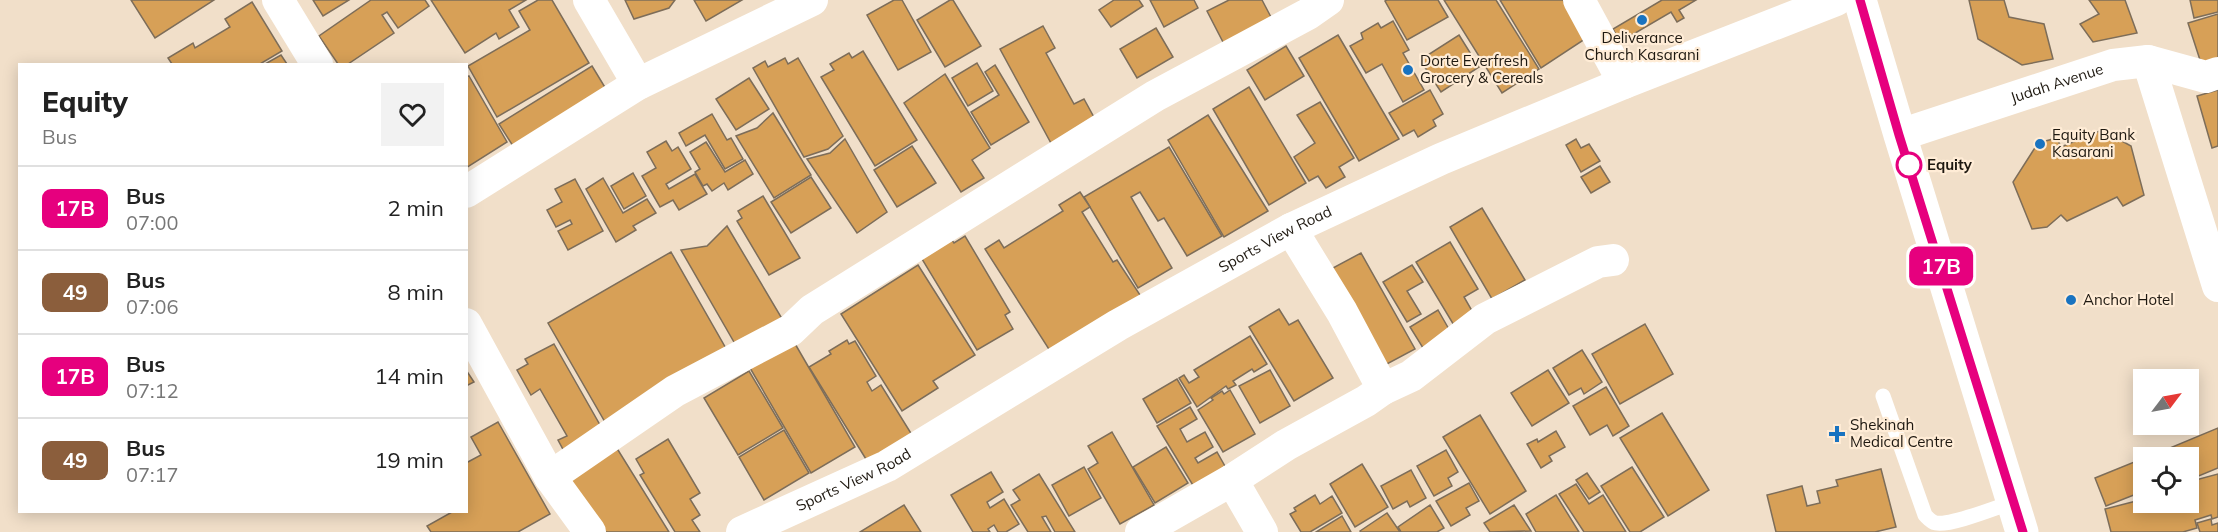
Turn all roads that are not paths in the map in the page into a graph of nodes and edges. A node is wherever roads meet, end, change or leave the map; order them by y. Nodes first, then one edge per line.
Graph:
1 (278, 0) edge
2 (590, 0) edge
3 (812, 0) edge
4 (1328, 0) edge
5 (1579, 0) edge
6 (1836, 0) edge
7 (1860, 0) edge
8 (1802, 6) edge
9 (2148, 62) junction
10 (316, 63) edge
11 (2218, 73) edge
12 (1624, 83) junction
13 (638, 84) junction
14 (1899, 135) junction
15 (468, 191) edge
16 (1291, 229) junction
17 (1613, 260) dead end
18 (2218, 286) edge
19 (468, 328) edge
20 (1383, 388) junction
21 (1883, 396) dead end
22 (550, 477) junction
23 (1232, 480) junction
24 (2018, 517) edge
25 (1954, 527) edge
26 (759, 529) edge
27 (590, 532) edge
28 (1141, 532) edge
29 (1262, 532) edge

1 - 10 street
2 - 13 street
3 - 13 street
4 - 22 street
5 - 12 street
6 - 8 street, Sports View Road
7 - 14 main road
8 - 12 street, Sports View Road
9 - 11 street, Judah Avenue
9 - 14 street, Judah Avenue
9 - 18 street
12 - 16 street, Sports View Road
13 - 15 street
14 - 24 main road
16 - 20 street
16 - 26 street, Sports View Road
17 - 20 street
19 - 22 street
20 - 23 street
21 - 25 lane
22 - 27 street
23 - 28 street
23 - 29 street
24 - 25 lane

